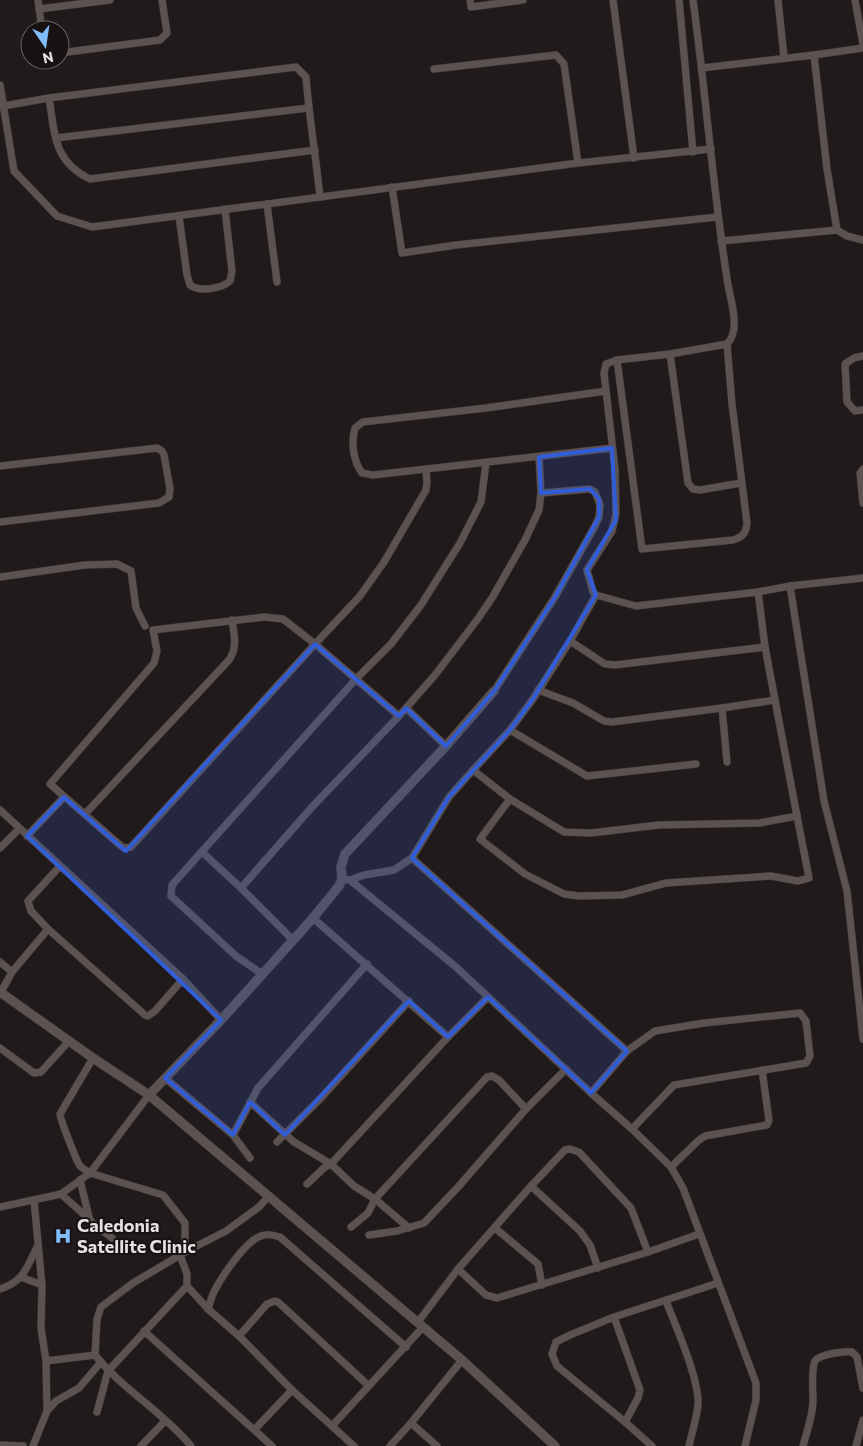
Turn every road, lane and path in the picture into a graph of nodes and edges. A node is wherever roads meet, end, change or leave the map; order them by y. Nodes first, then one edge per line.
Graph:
1 (38, 0) edge
2 (110, 0) edge
3 (162, 0) edge
4 (470, 0) edge
5 (523, 0) edge
6 (613, 0) edge
7 (679, 0) edge
8 (693, 0) edge
9 (778, 0) edge
10 (855, 0) edge
11 (39, 9) junction
12 (41, 20) edge
13 (863, 44) edge
14 (863, 48) edge
15 (70, 52) edge
16 (814, 55) junction
17 (784, 57) junction
18 (702, 68) junction
19 (434, 69) dead end
20 (0, 85) edge
21 (49, 98) junction
22 (3, 106) junction
23 (308, 108) junction
24 (56, 138) junction
25 (711, 149) junction
26 (315, 150) junction
27 (693, 152) junction
28 (634, 158) junction
29 (578, 163) junction
30 (392, 187) junction
31 (320, 197) junction
32 (267, 204) junction
33 (225, 209) junction
34 (179, 216) junction
35 (718, 217) junction
36 (837, 230) junction
37 (863, 240) edge
38 (721, 241) junction
39 (277, 282) dead end
40 (727, 344) junction
41 (670, 354) junction
42 (863, 356) edge
43 (617, 360) junction
44 (606, 391) junction
45 (863, 410) edge
46 (612, 448) junction
47 (539, 456) junction
48 (486, 462) junction
49 (0, 466) edge
50 (863, 469) edge
51 (426, 470) junction
52 (742, 483) junction
53 (540, 493) junction
54 (863, 503) edge
55 (0, 522) edge
56 (0, 577) edge
57 (863, 578) edge
58 (790, 586) junction
59 (758, 592) junction
60 (596, 595) junction
61 (232, 620) junction
62 (145, 626) dead end
63 (570, 641) junction
64 (316, 644) junction
65 (764, 647) junction
66 (356, 679) junction
67 (538, 690) junction
68 (494, 691) joint
69 (774, 700) junction
70 (406, 708) junction
71 (722, 708) junction
72 (399, 716) junction
73 (510, 730) junction
74 (446, 746) junction
75 (727, 762) dead end
76 (696, 764) dead end
77 (473, 770) junction
78 (64, 797) junction
79 (510, 799) junction
80 (0, 810) edge
81 (85, 814) junction
82 (797, 816) junction
83 (19, 829) junction
84 (27, 836) junction
85 (0, 848) edge
86 (202, 852) junction
87 (412, 858) junction
88 (60, 866) junction
89 (346, 880) junction
90 (242, 888) junction
91 (313, 918) junction
92 (48, 929) junction
93 (292, 940) junction
94 (0, 962) edge
95 (367, 964) junction
96 (12, 972) junction
97 (262, 974) junction
98 (183, 980) junction
99 (0, 992) edge
100 (488, 997) junction
101 (409, 1001) junction
102 (222, 1020) junction
103 (448, 1037) junction
104 (863, 1039) edge
105 (69, 1041) junction
106 (0, 1048) edge
107 (627, 1051) junction
108 (93, 1058) junction
109 (566, 1069) junction
110 (762, 1070) junction
111 (165, 1078) junction
112 (592, 1093) junction
113 (149, 1095) junction
114 (250, 1102) junction
115 (526, 1109) junction
116 (632, 1129) junction
117 (233, 1135) junction
118 (285, 1135) junction
119 (277, 1142) dead end
120 (250, 1158) dead end
121 (331, 1164) junction
122 (671, 1167) junction
123 (90, 1173) junction
124 (80, 1180) junction
125 (307, 1184) dead end
126 (531, 1186) junction
127 (61, 1194) junction
128 (268, 1197) junction
129 (375, 1199) junction
130 (34, 1200) junction
131 (0, 1207) edge
132 (90, 1221) junction
133 (351, 1227) dead end
134 (409, 1228) junction
135 (495, 1228) junction
136 (700, 1234) junction
137 (369, 1235) dead end
138 (112, 1238) dead end
139 (38, 1244) junction
140 (187, 1251) junction
141 (648, 1252) junction
142 (180, 1255) junction
143 (598, 1268) junction
144 (458, 1269) junction
145 (21, 1277) junction
146 (718, 1283) junction
147 (42, 1285) junction
148 (187, 1286) junction
149 (542, 1286) junction
150 (0, 1289) edge
151 (666, 1300) junction
152 (208, 1309) junction
153 (614, 1317) junction
154 (420, 1324) junction
155 (144, 1331) junction
156 (239, 1336) junction
157 (406, 1347) junction
158 (95, 1354) junction
159 (462, 1360) junction
160 (46, 1361) junction
161 (101, 1362) junction
162 (108, 1371) junction
163 (369, 1386) junction
164 (863, 1388) edge
165 (292, 1390) junction
166 (47, 1411) junction
167 (97, 1412) dead end
168 (863, 1420) edge
169 (165, 1421) junction
170 (625, 1422) junction
171 (411, 1423) junction
172 (332, 1426) junction
173 (254, 1429) junction
174 (0, 1445) edge
175 (23, 1446) edge
176 (33, 1446) edge
177 (141, 1446) edge
178 (191, 1446) edge
179 (272, 1446) edge
180 (354, 1446) edge
181 (390, 1446) edge
182 (437, 1446) edge
183 (555, 1446) edge
184 (652, 1446) edge
185 (689, 1446) edge
186 (745, 1446) edge
187 (803, 1446) edge
188 (856, 1446) edge

1 - 11 street
2 - 11 street
3 - 15 street
4 - 5 street
6 - 28 street
7 - 27 street
8 - 18 street
9 - 17 street
10 - 13 street
11 - 12 street
14 - 16 street
16 - 17 street
16 - 36 street
17 - 18 street
18 - 25 street
19 - 29 street
20 - 22 street
21 - 22 street
21 - 23 street
21 - 24 street
22 - 34 street
23 - 24 street
23 - 26 street
24 - 26 street
25 - 27 street
25 - 35 street
26 - 31 street
27 - 28 street
28 - 29 street
29 - 30 street
30 - 31 street
30 - 35 street
31 - 32 street
32 - 33 street
32 - 39 street
33 - 34 street
33 - 34 street
35 - 38 street
36 - 37 street
36 - 38 street
38 - 40 street
40 - 41 street
40 - 52 street
41 - 43 street
41 - 52 street
42 - 45 street
43 - 44 street
43 - 52 street
44 - 46 street
44 - 51 street
46 - 47 street
46 - 60 street
47 - 48 street
47 - 53 street
48 - 51 street
48 - 66 street
49 - 55 street
50 - 54 street
51 - 64 street
53 - 68 street
53 - 70 street
56 - 62 street
57 - 58 street
58 - 59 street
58 - 104 street
59 - 60 street
59 - 65 street
60 - 63 street
61 - 64 street
61 - 78 street
61 - 81 street
63 - 65 street
63 - 67 street
64 - 66 street
64 - 81 street
65 - 69 street
66 - 72 street
66 - 86 street
67 - 71 street
67 - 73 street
68 - 74 street
69 - 71 street
69 - 82 street
70 - 72 street
70 - 74 street
71 - 75 street
72 - 90 street
73 - 76 street
73 - 77 street
74 - 89 street
77 - 79 street
77 - 87 street
78 - 81 street
78 - 84 street
79 - 82 street
79 - 82 street
80 - 83 street
83 - 84 street
83 - 85 street
84 - 88 street
86 - 90 street
86 - 97 street
87 - 89 street
87 - 107 street
88 - 92 street
88 - 98 street
89 - 91 street
89 - 100 street
90 - 93 street
91 - 93 street
91 - 95 street
92 - 96 street
92 - 98 street
93 - 97 street
94 - 96 street
95 - 101 street
95 - 114 street
96 - 99 street
97 - 102 street
98 - 102 street
99 - 105 street
100 - 103 street
100 - 109 street
101 - 103 street
101 - 118 street
102 - 111 street
103 - 121 street
105 - 106 street
105 - 108 street
107 - 110 street
107 - 112 street
108 - 113 street
108 - 123 street
109 - 112 street
109 - 115 street
110 - 116 street
110 - 122 street
111 - 113 street
111 - 117 street
112 - 116 street
113 - 123 street
113 - 128 street
114 - 117 street
114 - 118 street
115 - 129 street
115 - 134 street
116 - 122 street
117 - 120 street
118 - 119 street
118 - 121 street
121 - 125 street
121 - 129 street
122 - 136 street
123 - 124 street
123 - 140 street
124 - 127 street
124 - 132 street
126 - 135 street
126 - 141 street
126 - 143 street
127 - 130 street
127 - 132 street
128 - 140 street
128 - 154 street
129 - 133 street
129 - 134 street
130 - 131 street
130 - 139 street
132 - 138 street
134 - 137 street
135 - 144 street
135 - 149 street
136 - 141 street
136 - 146 street
139 - 145 street
139 - 147 street
140 - 142 street
141 - 143 street
142 - 148 street
142 - 158 street
143 - 149 street
144 - 149 street
144 - 154 street
145 - 147 street
145 - 150 street
146 - 151 street
146 - 186 street
147 - 160 street
148 - 152 street
148 - 155 street
151 - 153 street
151 - 185 street
152 - 156 street
152 - 157 street
153 - 170 street
153 - 170 street
154 - 157 street
154 - 159 street
155 - 162 street
155 - 173 street
156 - 163 street
156 - 165 street
157 - 163 street
158 - 160 street
158 - 161 street
159 - 171 street
159 - 183 street
160 - 166 street
161 - 162 street
161 - 166 street
162 - 167 street
162 - 169 street
163 - 172 street
164 - 187 street
165 - 172 street
165 - 173 street
166 - 176 street
168 - 188 street
169 - 177 street
169 - 178 street
170 - 184 street
171 - 181 street
171 - 182 street
172 - 180 street
173 - 179 street
174 - 175 street

